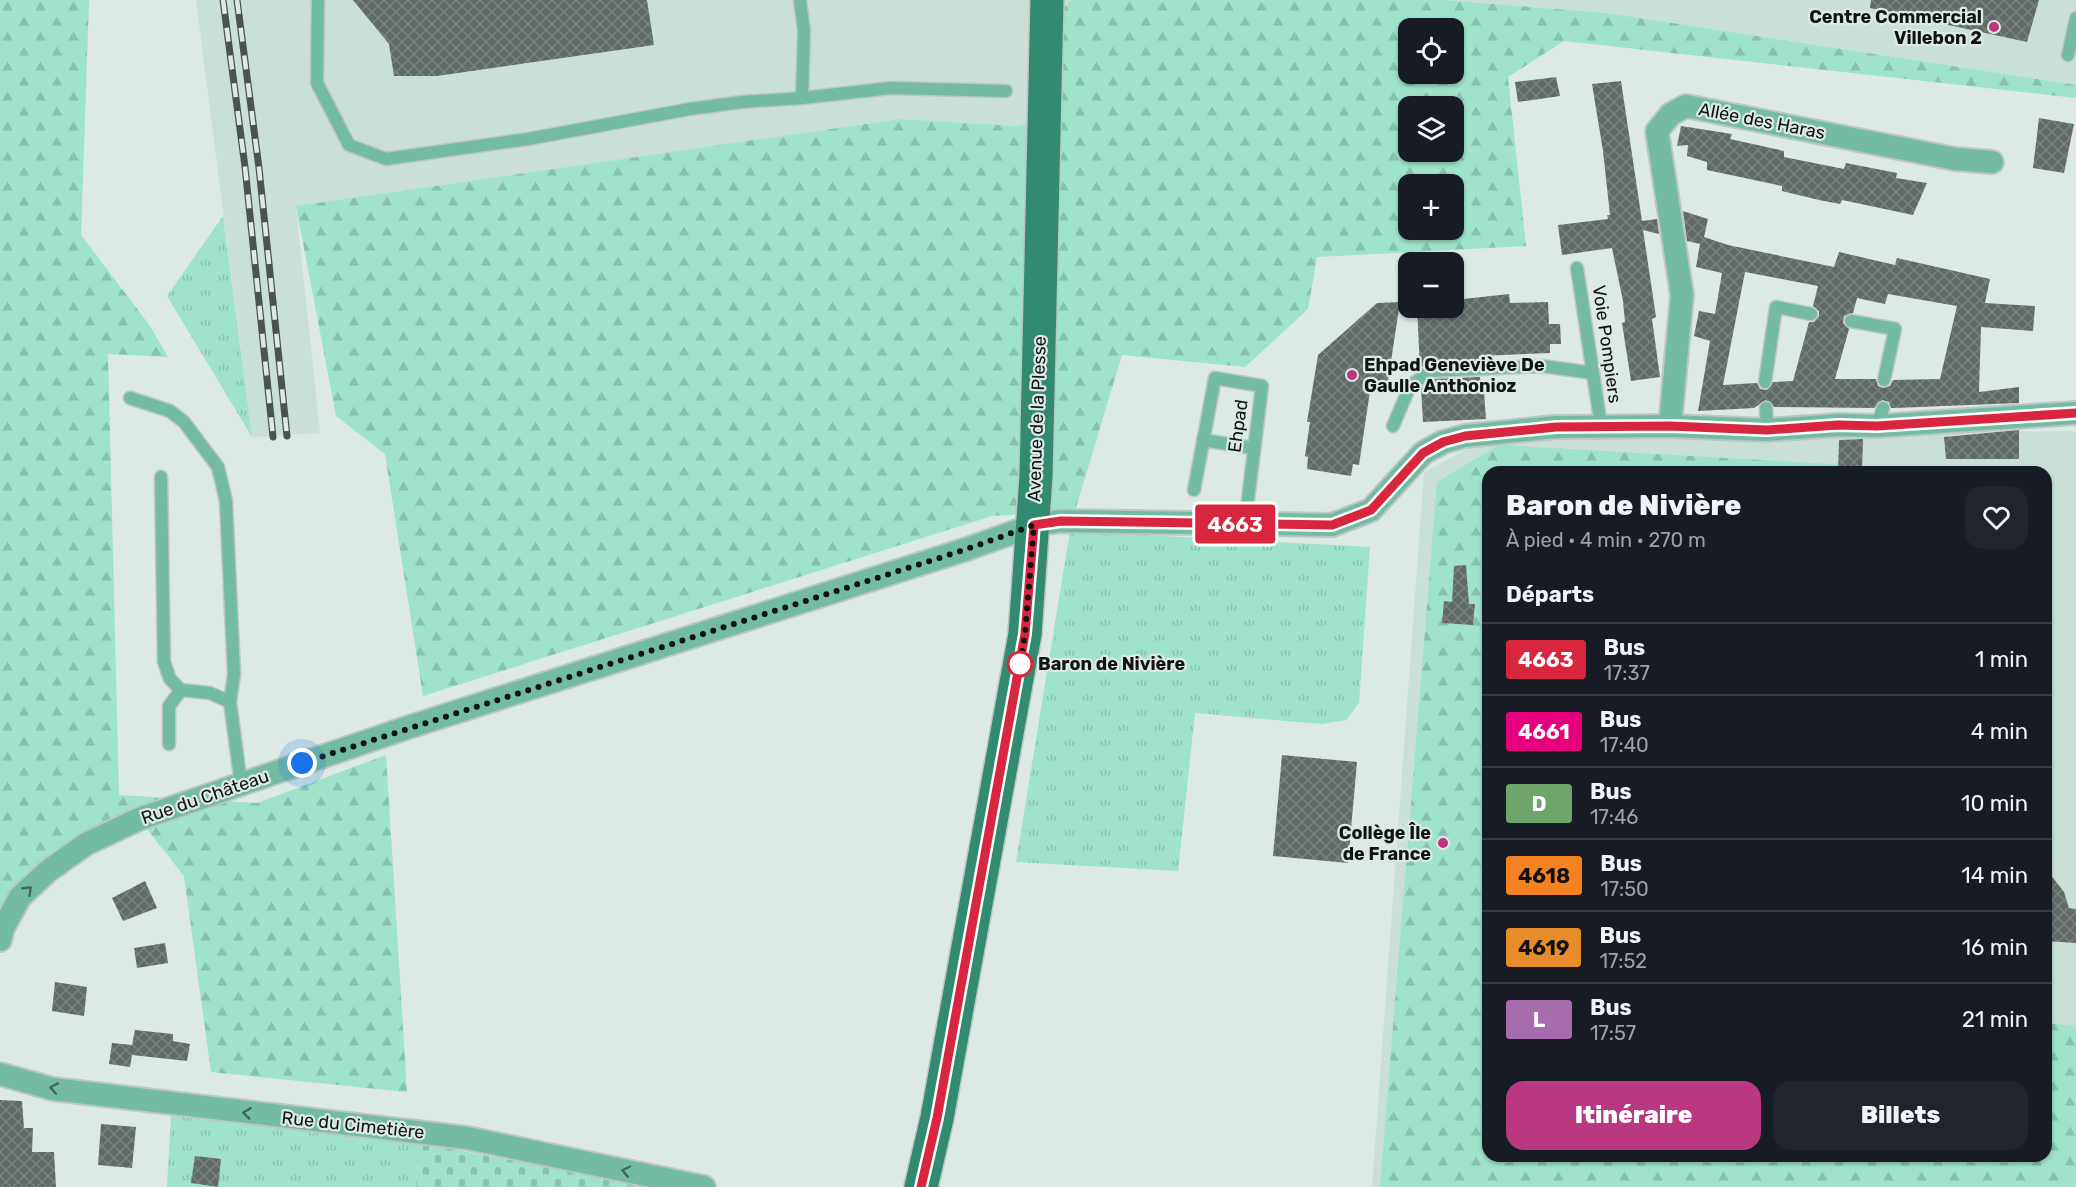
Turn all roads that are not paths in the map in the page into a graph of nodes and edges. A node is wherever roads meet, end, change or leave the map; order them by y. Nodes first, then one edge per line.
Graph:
1 (318, 0) edge
2 (800, 0) edge
3 (1047, 0) edge
4 (2076, 18) edge
5 (2068, 55) dead end
6 (1006, 91) dead end
7 (802, 98) junction
8 (1992, 162) dead end
9 (1577, 268) dead end
10 (1811, 314) dead end
11 (1851, 321) dead end
12 (1593, 373) junction
13 (1884, 380) dead end
14 (1765, 382) dead end
15 (130, 398) dead end
16 (2076, 414) edge
17 (1393, 426) dead end
18 (1601, 426) junction
19 (1670, 426) junction
20 (1203, 440) junction
21 (1253, 448) junction
22 (161, 477) dead end
23 (1194, 490) dead end
24 (1245, 524) junction
25 (1034, 525) junction
26 (180, 690) junction
27 (230, 702) junction
28 (169, 744) dead end
29 (241, 784) junction
30 (0, 940) edge
31 (0, 1074) edge
32 (704, 1187) edge
33 (921, 1187) edge

1 - 7 lane
2 - 7 lane
3 - 25 main road, Avenue de la Plesse
4 - 5 lane
6 - 7 lane
8 - 19 street, Allée des Haras
9 - 12 lane, Voie Pompiers
10 - 14 lane
11 - 13 lane
12 - 17 lane
12 - 18 lane, Voie Pompiers
15 - 27 lane
16 - 19 street, Rue du Château
18 - 19 street, Rue du Château
18 - 24 street, Rue du Château
20 - 21 lane
20 - 21 lane, Ehpad
20 - 23 lane, Ehpad
21 - 24 lane, Ehpad
22 - 26 lane
24 - 25 street, Rue du Château
25 - 29 street, Rue du Château
25 - 33 main road, Avenue de la Plesse
26 - 27 lane
26 - 28 lane
27 - 29 lane
30 -> 29 street, Rue du Château
32 -> 31 street, Rue du Cimetière

